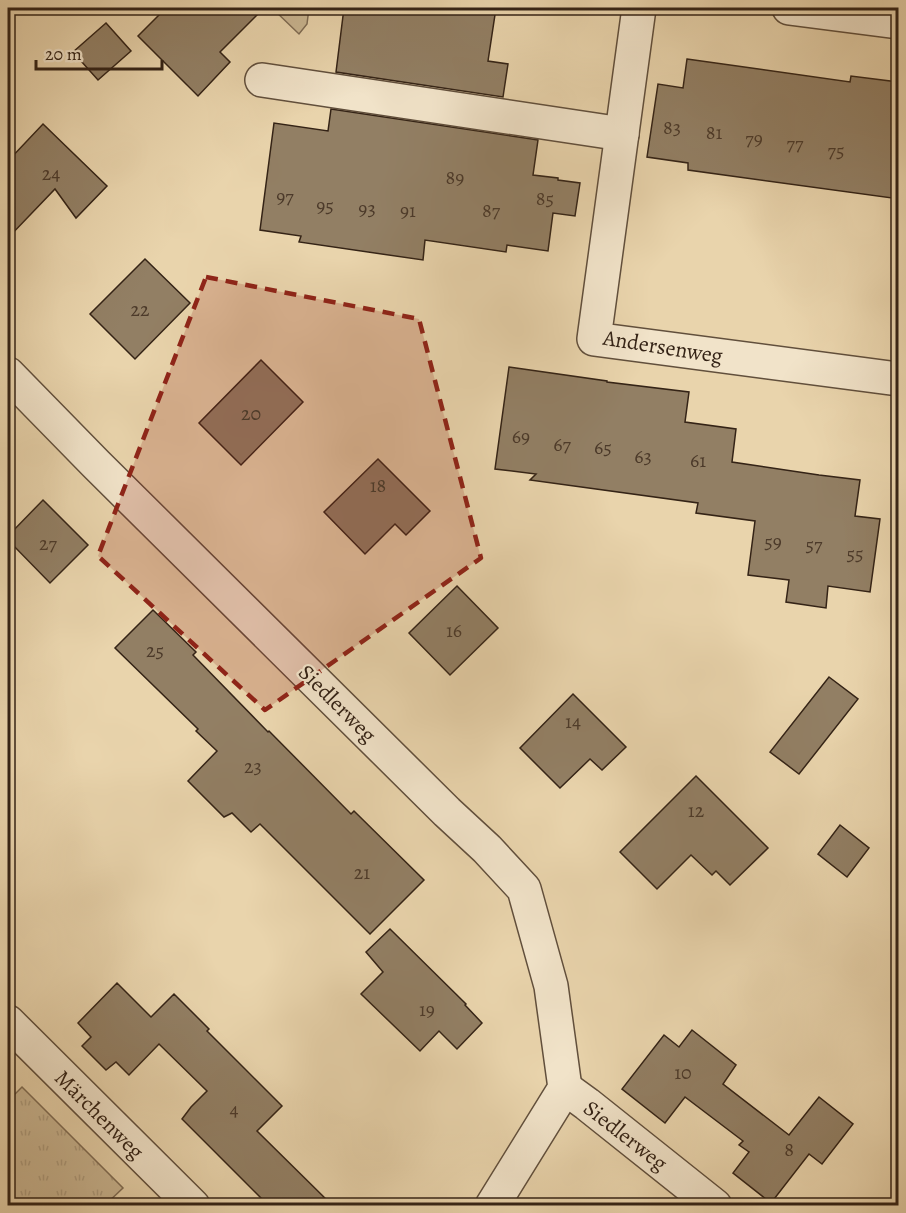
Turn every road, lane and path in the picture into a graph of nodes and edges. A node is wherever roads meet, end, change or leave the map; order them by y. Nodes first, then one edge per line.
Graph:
1 (639, 8) edge
2 (789, 8) edge
3 (898, 22) edge
4 (262, 81) dead end
5 (622, 134) junction
6 (8, 374) edge
7 (898, 379) edge
8 (8, 1022) edge
9 (565, 1088) junction
10 (193, 1206) edge
11 (492, 1206) edge
12 (715, 1206) edge

1 - 5 street, Andersenweg
2 - 3 street
4 - 5 street
5 - 7 street, Andersenweg
6 - 9 street, Siedlerweg
8 - 10 street, Märchenweg
9 - 11 street, Siedlerweg
9 - 12 street, Siedlerweg

